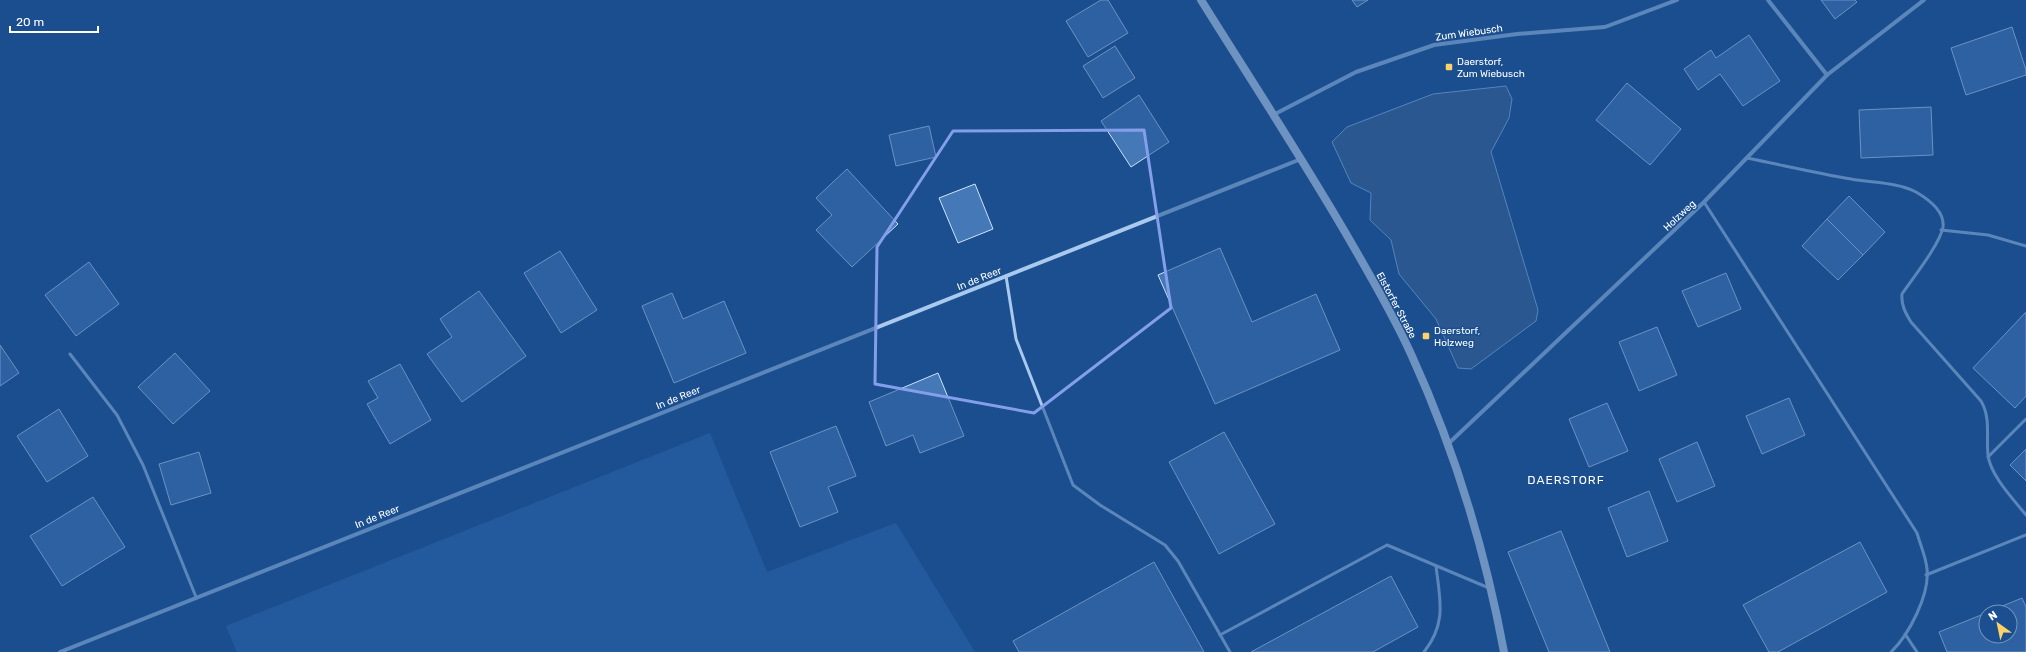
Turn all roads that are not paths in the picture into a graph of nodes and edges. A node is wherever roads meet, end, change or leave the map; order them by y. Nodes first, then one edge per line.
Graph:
1 (1201, 0) edge
2 (1677, 0) edge
3 (1768, 0) edge
4 (1924, 0) edge
5 (1827, 75) junction
6 (1273, 115) junction
7 (1747, 158) junction
8 (1302, 159) junction
9 (1704, 202) junction
10 (1942, 230) junction
11 (2026, 246) edge
12 (1006, 276) junction
13 (70, 354) dead end
14 (2026, 419) edge
15 (1448, 444) junction
16 (1988, 457) junction
17 (2026, 515) edge
18 (2026, 535) edge
19 (1436, 566) junction
20 (1926, 575) junction
21 (1490, 589) junction
22 (196, 597) junction
23 (1905, 634) junction
24 (1220, 635) junction
25 (60, 652) edge
26 (1230, 652) edge
27 (1424, 652) edge
28 (1504, 652) edge
29 (1891, 652) edge
30 (1917, 652) edge

1 - 6 main road, Elstorfer Straße
2 - 6 street, Zum Wiebusch
3 - 5 street
4 - 5 street, Holzweg
5 - 7 street, Holzweg
6 - 8 main road, Elstorfer Straße
7 - 9 street, Holzweg
7 - 10 lane
8 - 12 street, In de Reer
8 - 15 main road, Elstorfer Straße
9 - 15 street, Holzweg
9 - 20 lane
10 - 11 lane
10 - 16 lane
12 - 22 street, In de Reer
12 - 24 lane
13 - 22 lane
14 - 16 lane
15 - 21 main road, Elstorfer Straße
16 - 17 lane
18 - 20 lane
19 - 21 lane
19 - 24 lane
19 - 27 lane
20 - 23 lane
21 - 28 main road, Elstorfer Straße
22 - 25 street, In de Reer
23 - 29 lane
23 - 30 lane
24 - 26 lane

